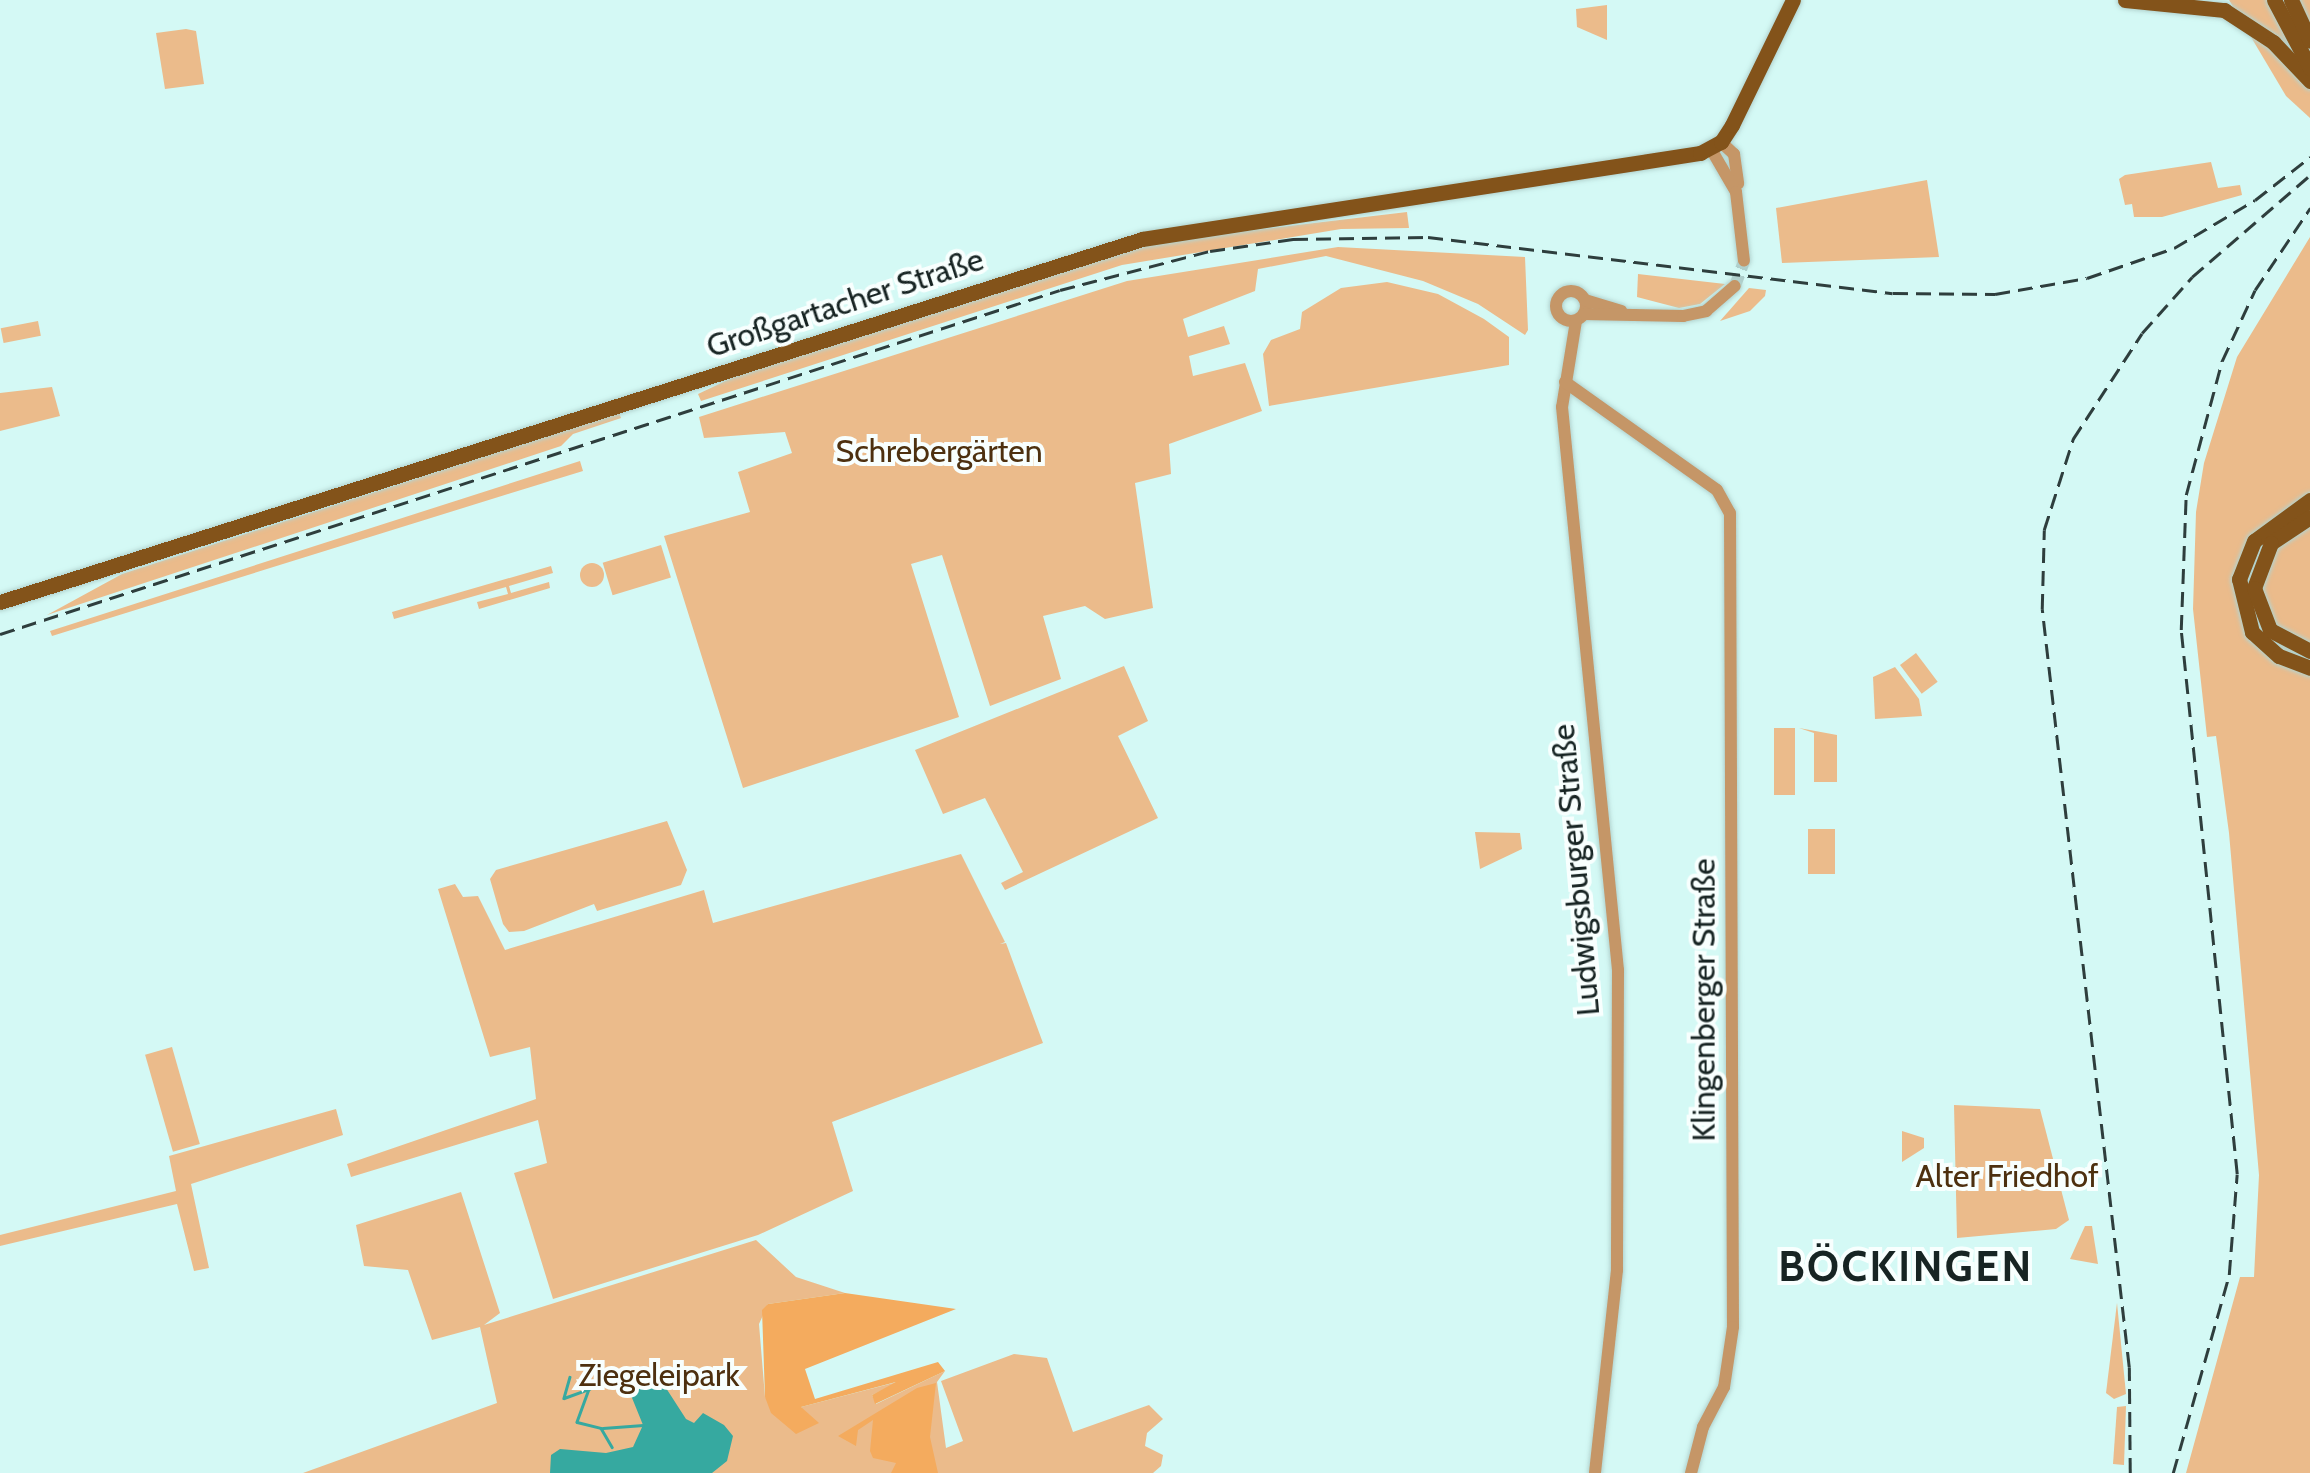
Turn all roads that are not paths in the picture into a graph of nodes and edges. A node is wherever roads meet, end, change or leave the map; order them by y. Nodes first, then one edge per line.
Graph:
1 (1793, 0) edge
2 (2126, 0) edge
3 (2274, 0) edge
4 (2291, 0) edge
5 (2310, 41) edge
6 (2310, 68) edge
7 (2310, 81) edge
8 (1719, 143) junction
9 (1744, 261) tunnel mouth
10 (1735, 286) tunnel mouth
11 (1565, 382) junction
12 (2310, 500) edge
13 (2310, 517) edge
14 (0, 602) edge
15 (2310, 651) edge
16 (2310, 668) edge
17 (1596, 1473) edge
18 (1691, 1473) edge

1 - 8 main road
2 - 7 main road
3 - 6 main road
4 - 5 main road
8 - 9 street
8 - 14 main road, Großgartacher Straße
10 - 11 street, Ludwigsburger Straße
11 - 17 street, Ludwigsburger Straße
11 - 18 street, Klingenberger Straße
12 - 16 main road
13 - 15 main road

